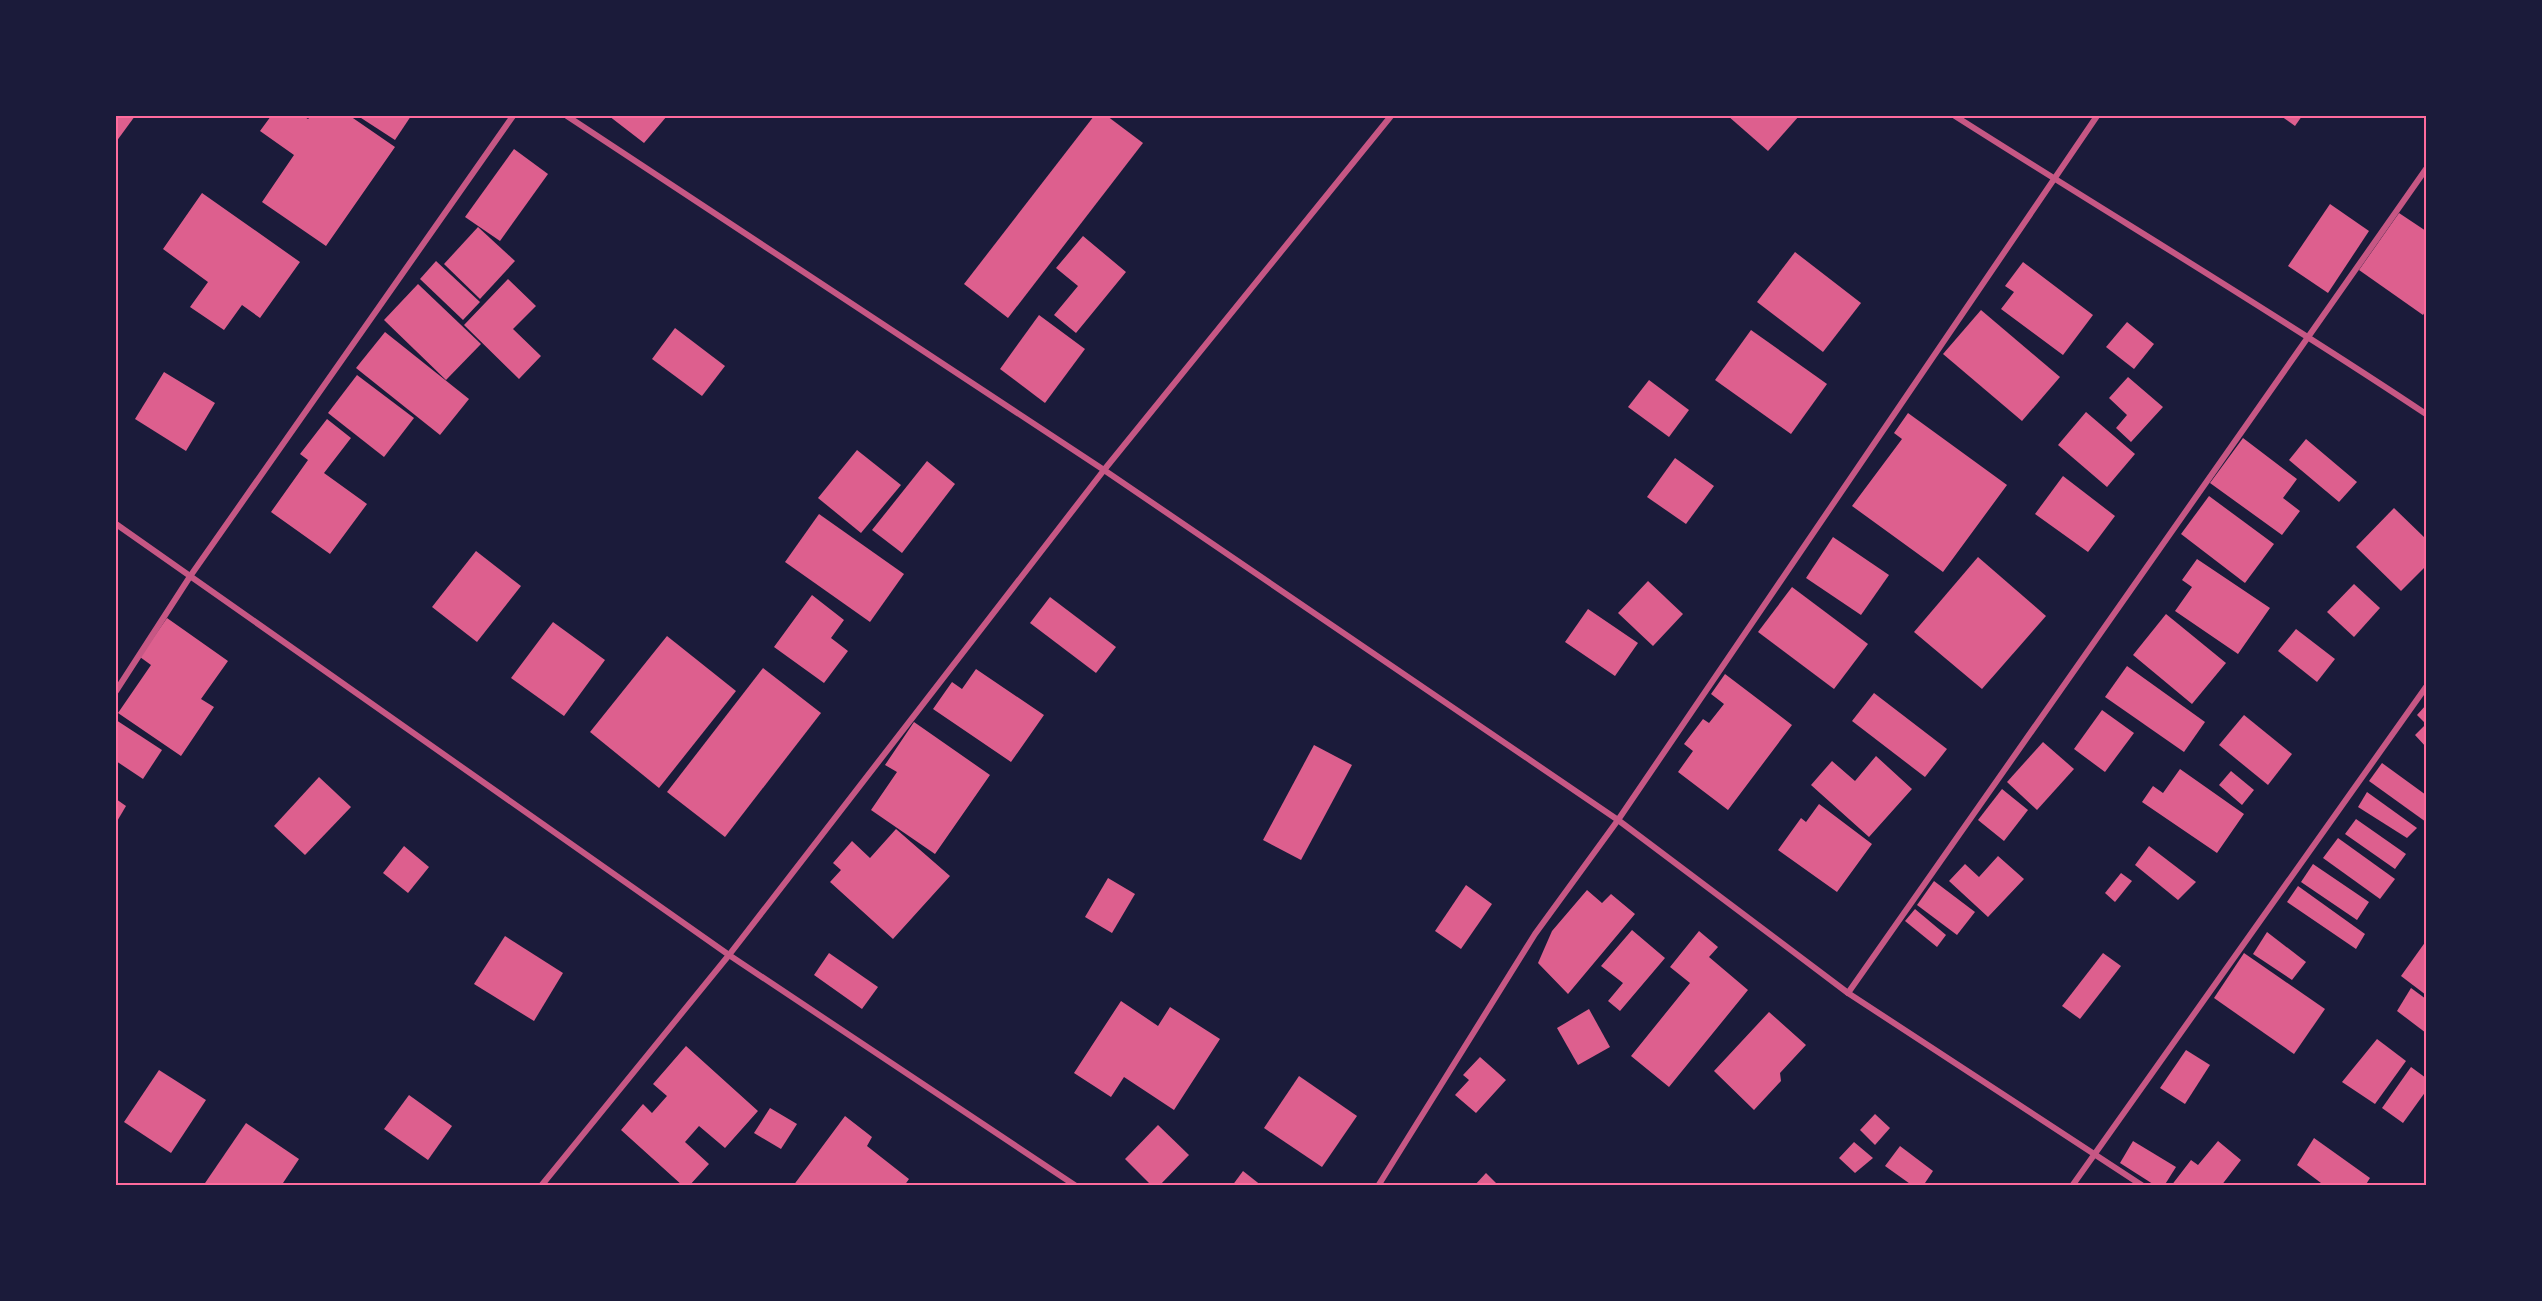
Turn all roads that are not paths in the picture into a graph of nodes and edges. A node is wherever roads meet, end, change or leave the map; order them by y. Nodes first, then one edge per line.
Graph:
1 (513, 116) edge
2 (567, 116) edge
3 (1391, 116) edge
4 (1955, 116) edge
5 (2097, 116) edge
6 (2427, 169) edge
7 (2054, 179) junction
8 (2309, 336) junction
9 (2427, 414) edge
10 (1104, 470) junction
11 (116, 524) edge
12 (191, 575) junction
13 (2427, 687) edge
14 (116, 691) edge
15 (1618, 820) junction
16 (729, 955) junction
17 (1848, 993) junction
18 (2096, 1154) junction
19 (541, 1185) edge
20 (1076, 1185) edge
21 (1378, 1185) edge
22 (2072, 1185) edge
23 (2143, 1185) edge

1 - 12 street
2 - 10 street
3 - 10 street
4 - 7 street
5 - 7 street
6 - 8 street
7 - 8 street
7 - 15 street
8 - 9 street
8 - 17 street
10 - 15 street
10 - 16 street
11 - 12 street
12 - 14 street
12 - 16 street
13 - 18 street
15 - 17 street
15 - 21 street
16 - 19 street
16 - 20 street
17 - 18 street
18 - 22 street
18 - 23 street

